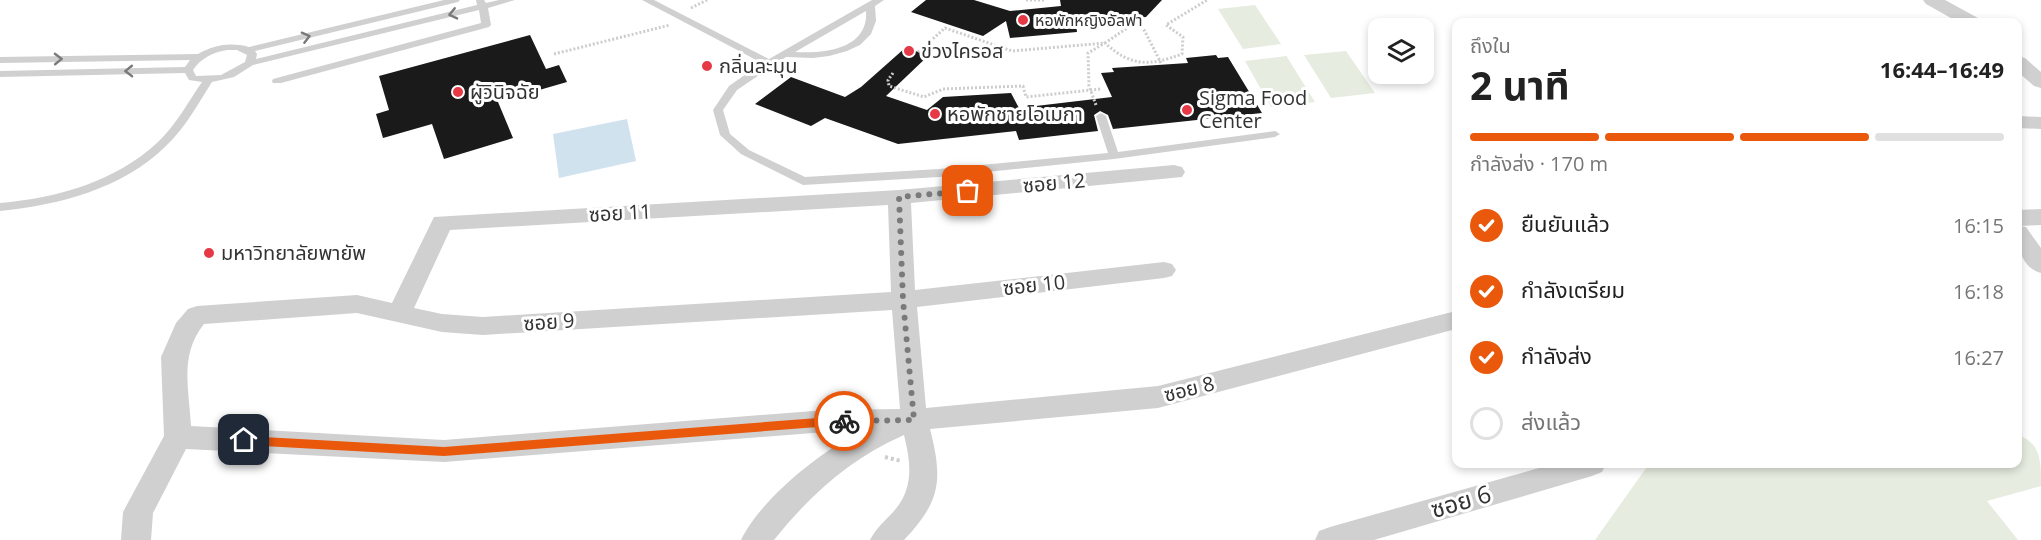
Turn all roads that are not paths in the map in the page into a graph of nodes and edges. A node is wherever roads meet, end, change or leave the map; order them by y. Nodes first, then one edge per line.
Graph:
1 (456, 0) edge
2 (510, 0) edge
3 (647, 0) edge
4 (1932, 0) edge
5 (875, 2) edge
6 (481, 4) edge
7 (1964, 18) edge
8 (367, 35) junction
9 (249, 50) junction
10 (784, 54) junction
11 (371, 56) junction
12 (200, 57) junction
13 (0, 60) edge
14 (250, 63) junction
15 (769, 63) junction
16 (2022, 65) edge
17 (188, 70) junction
18 (0, 74) edge
19 (209, 80) junction
20 (277, 81) dead end
21 (2041, 82) edge
22 (1101, 116) road end
23 (2022, 122) edge
24 (2041, 123) edge
25 (1275, 134) dead end
26 (1114, 156) junction
27 (1174, 172) dead end
28 (899, 197) junction
29 (0, 207) edge
30 (2041, 217) edge
31 (2022, 218) edge
32 (2022, 239) edge
33 (2041, 265) edge
34 (1164, 270) dead end
35 (903, 300) junction
36 (399, 314) junction
37 (1452, 321) edge
38 (914, 420) junction
39 (178, 437) junction
40 (1578, 468) edge
41 (136, 540) edge
42 (756, 540) edge
43 (885, 540) edge
44 (1330, 540) edge

9 -> 1 lane
2 - 6 lane
3 - 15 lane
4 - 7 street
5 - 10 lane
5 - 10 lane
6 -> 8 lane
6 - 11 lane
8 - 11 lane
8 - 14 lane
9 - 12 lane
9 - 14 lane
10 - 15 lane
11 - 20 lane
13 -> 12 lane
12 - 17 lane
14 - 19 lane
15 - 26 lane
16 - 21 street
17 -> 18 lane
17 - 19 lane
19 - 29 lane
22 - 26 lane
23 - 24 street
25 - 26 lane
27 - 28 street, ซอย 12
28 - 35 street
28 - 36 street, ซอย 11
30 - 31 street
32 - 33 street
34 - 35 street, ซอย 10
35 - 36 street, ซอย 9
35 - 38 street
36 - 39 street, ซอย 9
37 - 38 street, ซอย 8
38 - 39 street
38 - 42 street
38 - 43 street
39 - 41 street
40 - 44 street, ซอย 6

